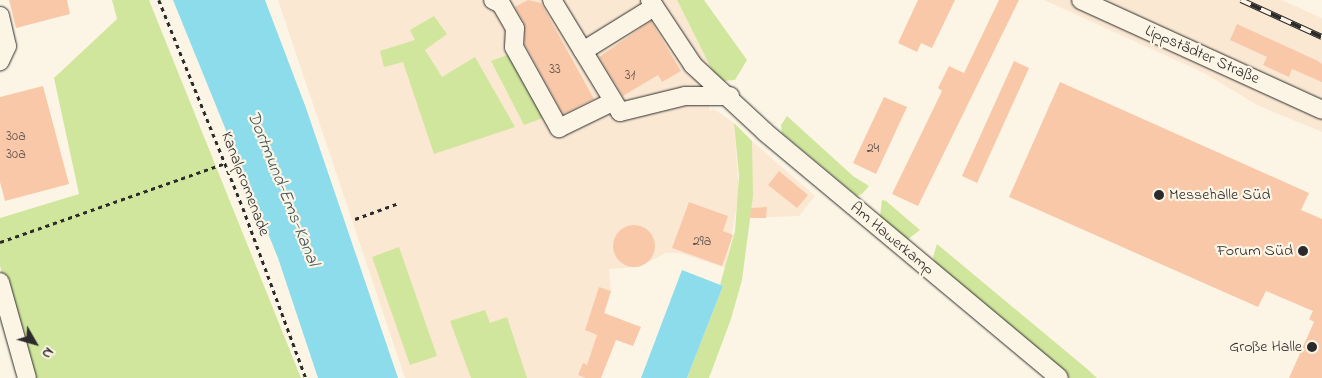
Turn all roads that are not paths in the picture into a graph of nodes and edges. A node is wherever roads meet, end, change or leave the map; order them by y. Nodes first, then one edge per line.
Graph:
1 (493, 0) edge
2 (552, 0) edge
3 (1081, 0) edge
4 (652, 3) edge
5 (0, 16) edge
6 (583, 51) junction
7 (0, 61) edge
8 (730, 96) junction
9 (612, 102) junction
10 (1322, 110) edge
11 (0, 282) edge
12 (27, 378) edge
13 (1059, 378) edge

1 - 9 street
2 - 6 street
3 - 10 street, Lippstädter Straße
4 - 6 street, Am Hawerkamp
4 - 8 street, Am Hawerkamp
5 - 7 street
6 - 9 street
8 - 9 street
8 - 13 street, Am Hawerkamp
11 - 12 street

